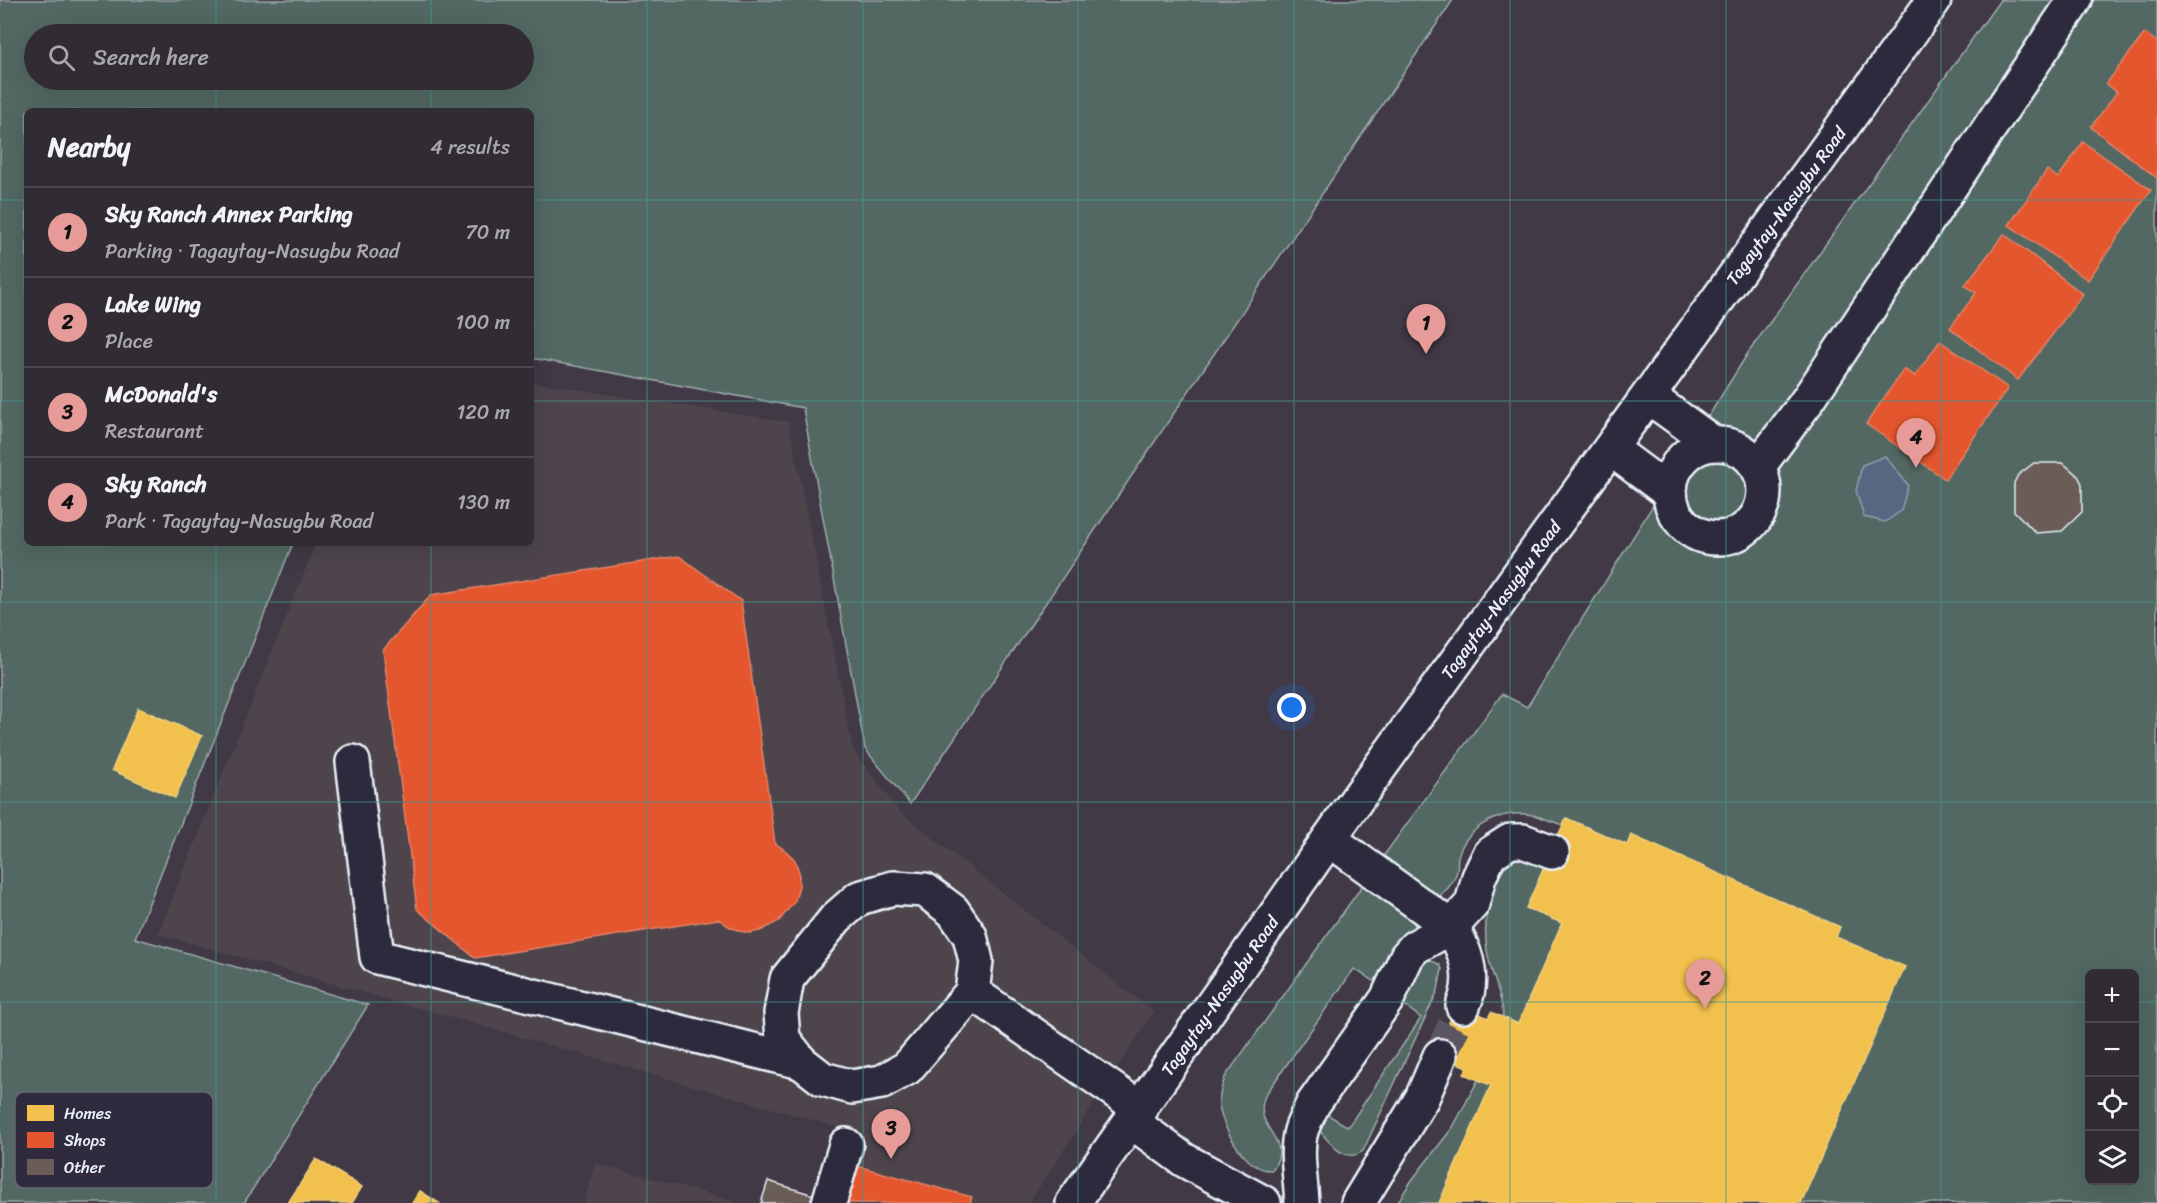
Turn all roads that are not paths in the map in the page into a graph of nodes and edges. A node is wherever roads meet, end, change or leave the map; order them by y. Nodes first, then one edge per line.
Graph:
1 (2075, 0) edge
2 (1925, 3) edge
3 (1649, 397) junction
4 (1713, 443) junction
5 (1611, 448) junction
6 (1758, 467) junction
7 (1670, 493) junction
8 (353, 762) dead end
9 (1329, 840) junction
10 (1555, 844) dead end
11 (1450, 927) junction
12 (972, 992) junction
13 (1463, 1006) tunnel mouth
14 (1440, 1056) tunnel mouth
15 (801, 1062) junction
16 (1136, 1115) junction
17 (846, 1144) dead end
18 (829, 1203) edge
19 (1073, 1203) edge
20 (1264, 1203) edge
21 (1302, 1203) edge
22 (1358, 1203) edge

1 - 6 main road
2 - 3 main road, Tagaytay-Nasugbu Road
3 - 4 main road
3 - 5 main road, Tagaytay-Nasugbu Road
4 - 6 main road
4 - 7 main road
5 - 7 main road
5 - 9 main road, Tagaytay-Nasugbu Road
6 - 7 main road
8 - 15 main road
9 - 11 main road
9 - 16 main road, Tagaytay-Nasugbu Road
10 - 11 main road
11 - 13 main road
11 - 21 main road
12 - 15 main road
12 - 15 main road
12 - 16 main road
14 - 22 main road
16 - 19 main road, Tagaytay-Nasugbu Road
16 - 20 main road
17 - 18 main road

